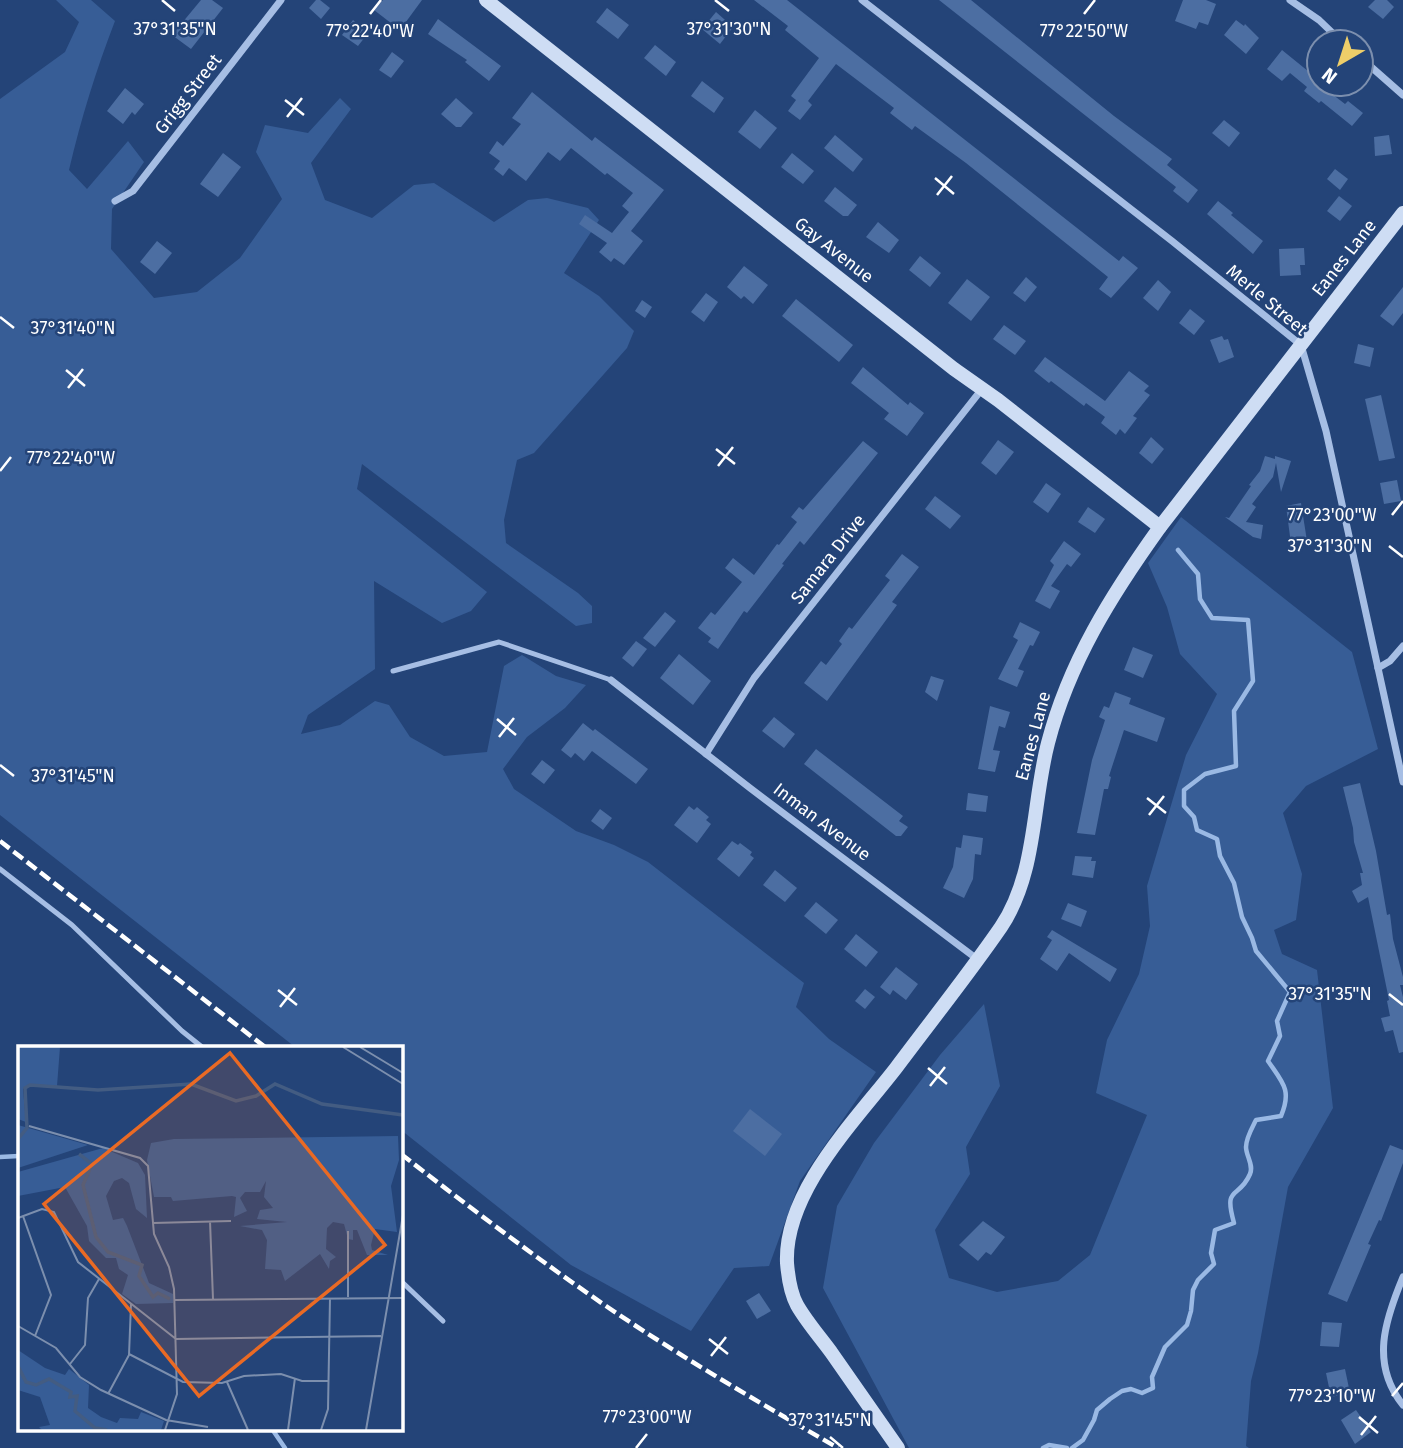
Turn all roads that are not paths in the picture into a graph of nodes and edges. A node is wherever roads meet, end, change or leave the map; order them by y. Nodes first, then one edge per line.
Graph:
1 (281, 0) edge
2 (486, 0) edge
3 (862, 0) edge
4 (1290, 0) edge
5 (1327, 28) edge
6 (1375, 70) edge
7 (1403, 95) edge
8 (115, 201) dead end
9 (1403, 213) edge
10 (1301, 345) junction
11 (982, 389) junction
12 (1160, 527) junction
13 (1403, 646) edge
14 (1378, 668) junction
15 (394, 671) dead end
16 (611, 680) joint
17 (706, 754) junction
18 (1403, 782) edge
19 (0, 869) edge
20 (977, 959) junction
21 (201, 1046) edge
22 (1403, 1277) edge
23 (402, 1282) edge
24 (443, 1321) dead end
25 (1403, 1405) edge
26 (898, 1448) edge

1 - 8 street, Grigg Street
2 - 11 street, Gay Avenue
3 - 10 street, Merle Street
4 - 5 street
6 - 7 street
9 - 10 street, Eanes Lane
10 - 12 street, Eanes Lane
10 - 14 street, Merle Street
11 - 12 street, Gay Avenue
11 - 17 street, Samara Drive
12 - 20 street, Eanes Lane
13 - 14 street
14 - 18 street, Merle Street
15 - 16 lane
16 - 17 street, Inman Avenue
17 - 20 street, Inman Avenue
19 - 21 lane
20 - 26 street, Eanes Lane
22 - 25 street
23 - 24 lane

